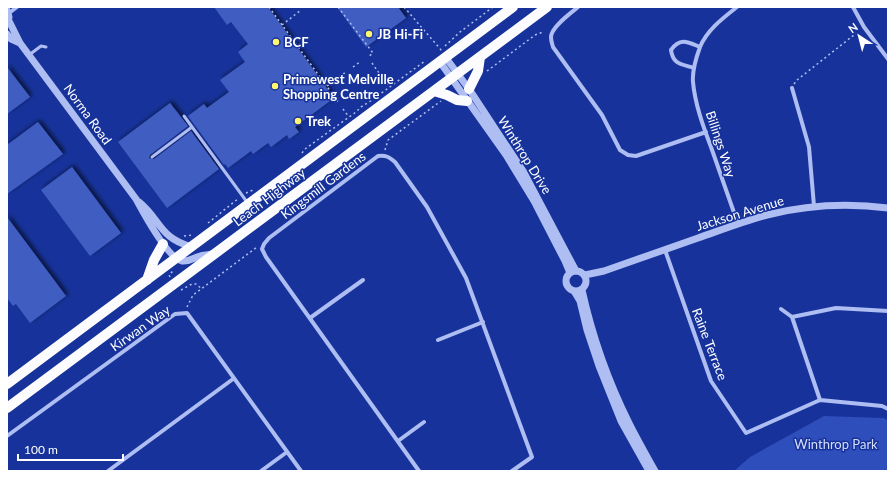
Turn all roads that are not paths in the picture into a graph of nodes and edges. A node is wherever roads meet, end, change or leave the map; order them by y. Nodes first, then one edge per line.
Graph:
1 (17, 7) edge
2 (513, 7) edge
3 (547, 7) edge
4 (578, 7) edge
5 (737, 7) edge
6 (853, 7) edge
7 (8, 17) edge
8 (7, 34) edge
9 (20, 43) junction
10 (46, 47) dead end
11 (700, 47) junction
12 (29, 55) junction
13 (480, 57) junction
14 (439, 59) junction
15 (888, 59) edge
16 (694, 68) junction
17 (455, 76) junction
18 (792, 88) road end
19 (469, 89) junction
20 (434, 91) junction
21 (467, 101) junction
22 (184, 116) dead end
23 (192, 127) junction
24 (706, 132) junction
25 (152, 157) dead end
26 (136, 199) junction
27 (249, 204) junction
28 (814, 206) junction
29 (888, 208) edge
30 (738, 224) junction
31 (164, 244) junction
32 (192, 247) junction
33 (665, 250) junction
34 (214, 254) junction
35 (176, 258) junction
36 (573, 272) junction
37 (586, 278) junction
38 (147, 280) junction
39 (363, 280) dead end
40 (582, 290) junction
41 (574, 291) junction
42 (780, 310) dead end
43 (888, 311) edge
44 (792, 317) junction
45 (310, 318) junction
46 (483, 322) junction
47 (438, 340) dead end
48 (233, 379) junction
49 (7, 384) edge
50 (820, 400) junction
51 (7, 408) edge
52 (888, 409) edge
53 (424, 422) dead end
54 (7, 436) edge
55 (398, 441) junction
56 (287, 452) junction
57 (108, 471) edge
58 (261, 471) edge
59 (301, 471) edge
60 (420, 471) edge
61 (512, 471) edge
62 (648, 471) edge
63 (655, 471) edge

1 - 7 street
2 - 14 highway, Leach Highway
3 - 13 highway, Leach Highway
4 - 24 street
5 - 11 street, Billings Way
6 - 15 street
7 - 9 street, Norma Road
8 - 9 street, Norma Road
9 - 12 street, Norma Road
10 - 12 lane
11 - 16 street, Billings Way
11 - 16 street
12 - 26 street, Norma Road
13 - 17 highway, Leach Highway
13 - 19 highway
14 - 17 street, Winthrop Drive
14 - 27 highway, Leach Highway
16 - 24 street, Billings Way
17 - 19 street, Winthrop Drive
17 - 20 highway, Leach Highway
17 - 21 street, Winthrop Drive
18 - 28 street
19 - 36 street, Winthrop Drive
20 - 21 highway
20 - 34 highway, Leach Highway
21 - 36 street, Winthrop Drive
22 - 23 lane
23 - 25 lane
23 - 27 lane
24 - 30 street, Billings Way
26 - 31 street, Norma Road
26 - 32 street, Norma Road
27 - 32 highway, Leach Highway
28 - 29 street, Jackson Avenue
28 - 30 street, Jackson Avenue
30 - 33 street, Jackson Avenue
31 - 35 street, Norma Road
31 - 38 highway
32 - 35 highway, Leach Highway
33 - 37 street, Jackson Avenue
33 - 50 street, Raine Terrace
34 - 35 street
34 - 51 highway, Leach Highway
35 - 38 highway, Leach Highway
36 - 37 street
36 - 41 street
37 - 40 street
38 - 49 highway, Leach Highway
39 - 45 street
40 - 41 street
40 - 63 street
41 - 62 street
42 - 44 street
43 - 44 street
44 - 50 street
45 - 46 street, Kingsmill Gardens
45 - 55 street
46 - 47 street
46 - 61 street, Kingsmill Gardens
48 - 54 street, Kirwan Way
48 - 56 street, Kirwan Way
48 - 57 street
50 - 52 street, Raine Terrace
53 - 55 street
55 - 60 street
56 - 58 street
56 - 59 street, Kirwan Way

